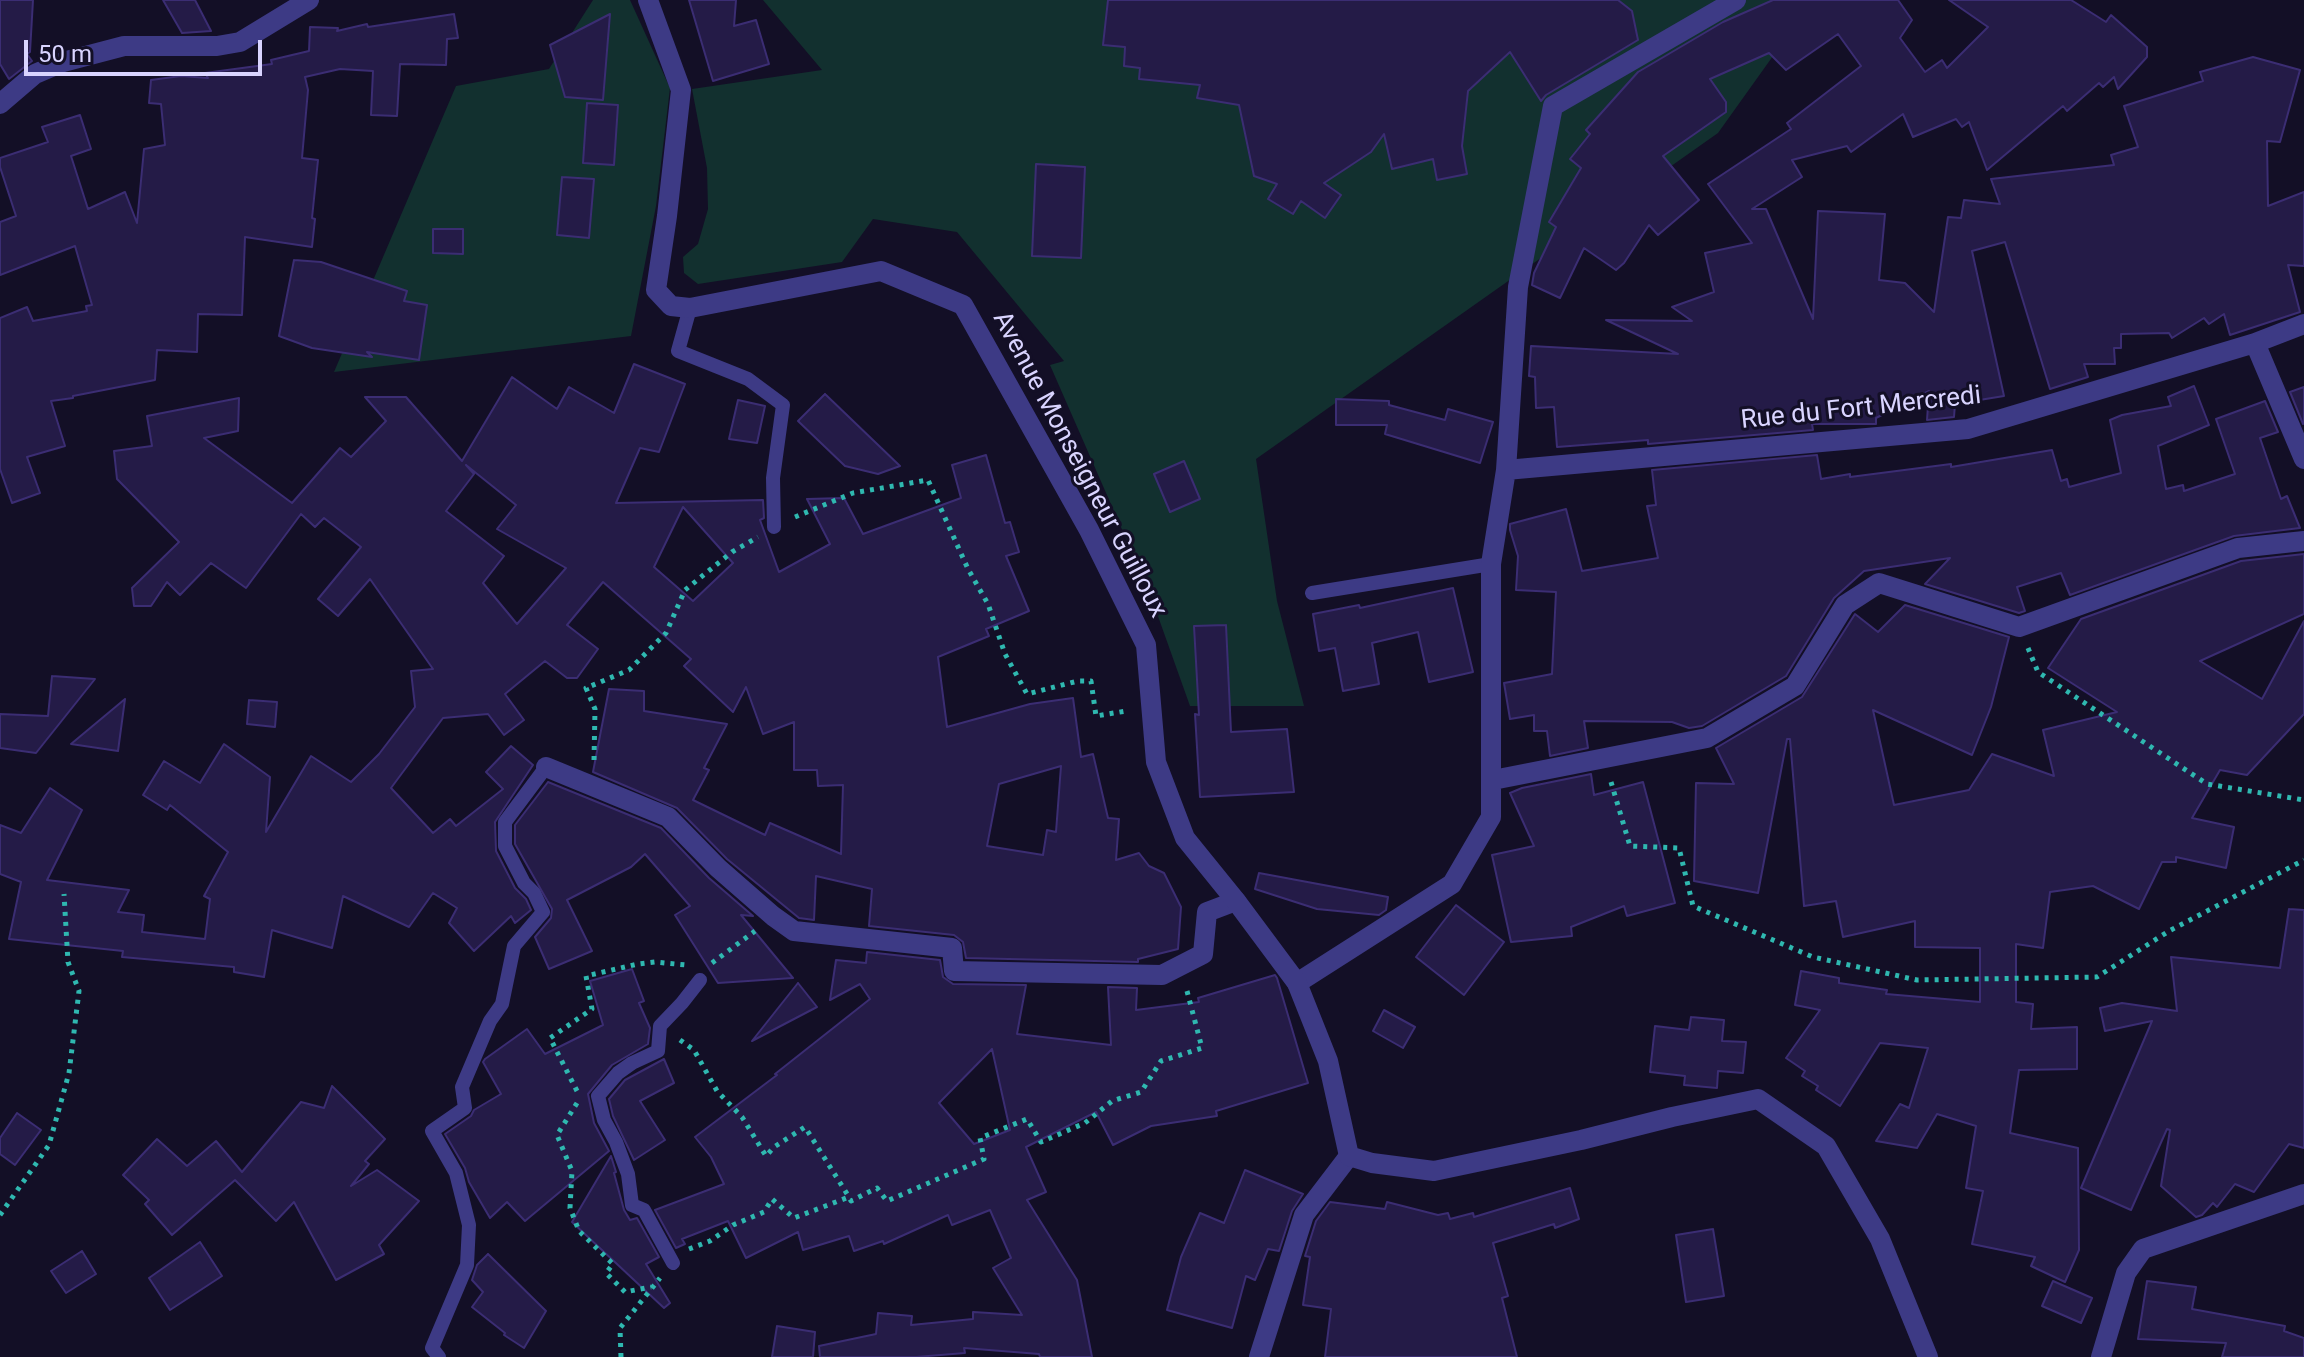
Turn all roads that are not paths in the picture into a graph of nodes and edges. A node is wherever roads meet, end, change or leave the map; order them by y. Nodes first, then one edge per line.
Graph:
1 (309, 0) edge
2 (648, 0) edge
3 (1736, 0) edge
4 (0, 104) edge
5 (690, 308) junction
6 (2304, 324) edge
7 (2255, 343) junction
8 (2304, 459) edge
9 (1506, 470) junction
10 (774, 527) road end
11 (2304, 541) edge
12 (1491, 564) junction
13 (1312, 593) dead end
14 (546, 767) joint
15 (1493, 780) junction
16 (1236, 901) junction
17 (700, 980) dead end
18 (1297, 983) junction
19 (1349, 1156) junction
20 (2304, 1194) edge
21 (673, 1263) road end
22 (439, 1357) edge
23 (1259, 1357) edge
24 (1928, 1357) edge
25 (2101, 1357) edge

1 - 4 street
2 - 5 street
3 - 9 street
5 - 10 lane
5 - 16 street, Avenue Monseigneur Guilloux
6 - 7 street, Rue du Fort Mercredi
7 - 8 street
7 - 9 street, Rue du Fort Mercredi
9 - 12 street
11 - 15 street
12 - 13 lane
12 - 15 street
14 - 16 street
14 - 22 lane
15 - 18 street
16 - 18 street, Avenue Monseigneur Guilloux
17 - 21 lane
18 - 19 street, Avenue Monseigneur Guilloux
19 - 23 street
19 - 24 street
20 - 25 street

